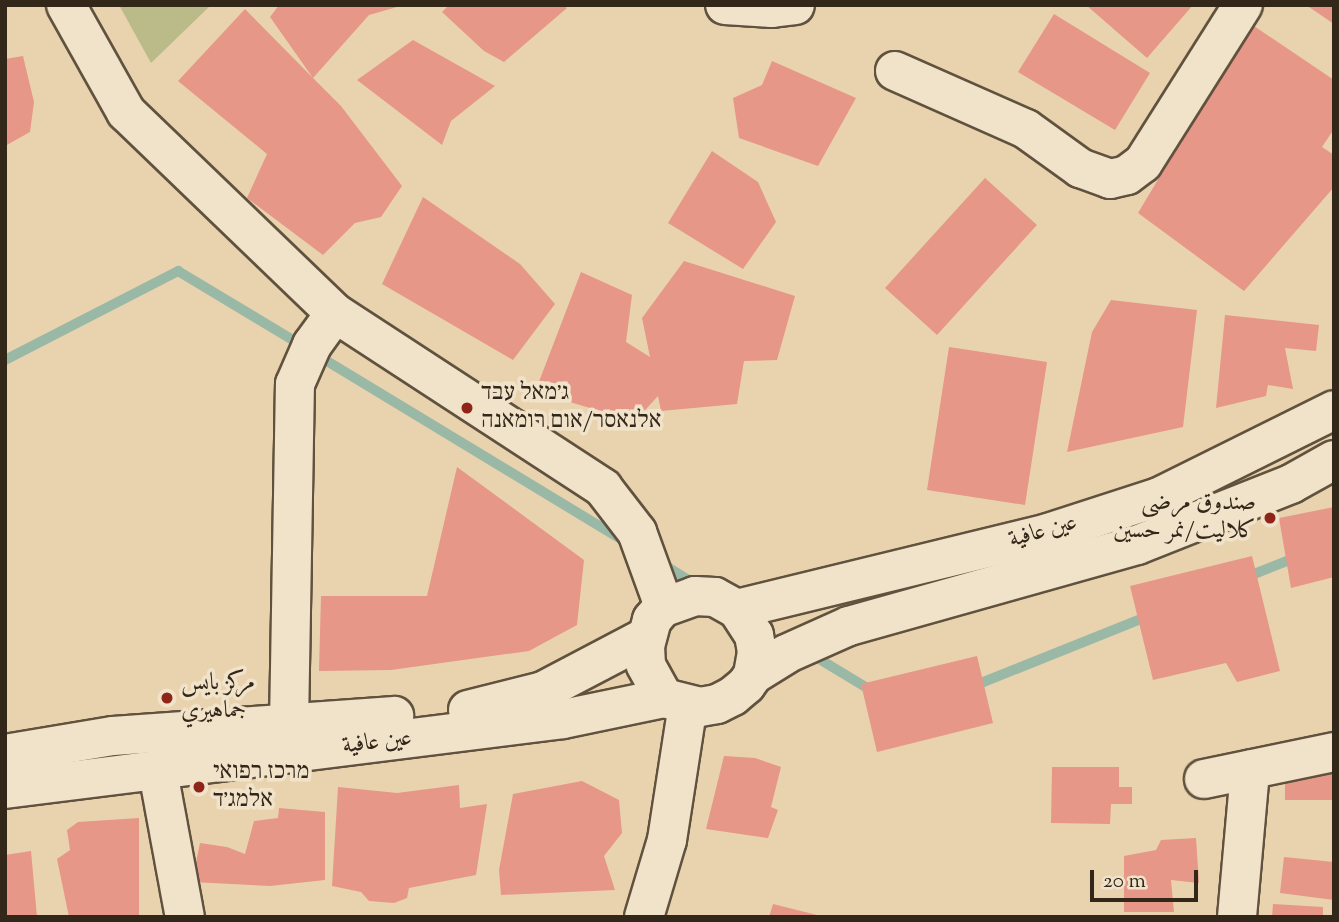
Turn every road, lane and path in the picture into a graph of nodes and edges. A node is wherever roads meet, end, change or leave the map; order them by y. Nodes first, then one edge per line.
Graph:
1 (66, 5) edge
2 (725, 5) edge
3 (795, 5) edge
4 (1243, 5) edge
5 (895, 71) dead end
6 (335, 313) junction
7 (1334, 410) edge
8 (1334, 460) edge
9 (737, 609) junction
10 (655, 622) junction
11 (753, 675) junction
12 (676, 702) junction
13 (289, 725) junction
14 (1334, 752) edge
15 (5, 754) edge
16 (1250, 770) junction
17 (158, 772) junction
18 (1203, 779) dead end
19 (5, 789) edge
20 (185, 917) edge
21 (644, 917) edge
22 (1237, 917) edge

1 - 6 main road
2 - 3 main road
4 - 5 main road
6 - 10 main road
6 - 13 main road
7 - 9 main road, عين عافية
8 - 11 main road, عين عافية
9 - 10 main road
9 - 11 main road
10 - 12 main road
10 - 13 main road, عين عافية
11 - 12 main road
12 - 17 main road, عين عافية
12 - 21 main road
13 - 15 main road, عين عافية
14 - 16 main road
16 - 18 main road
16 - 22 main road
17 - 19 main road, عين عافية
17 - 20 main road

